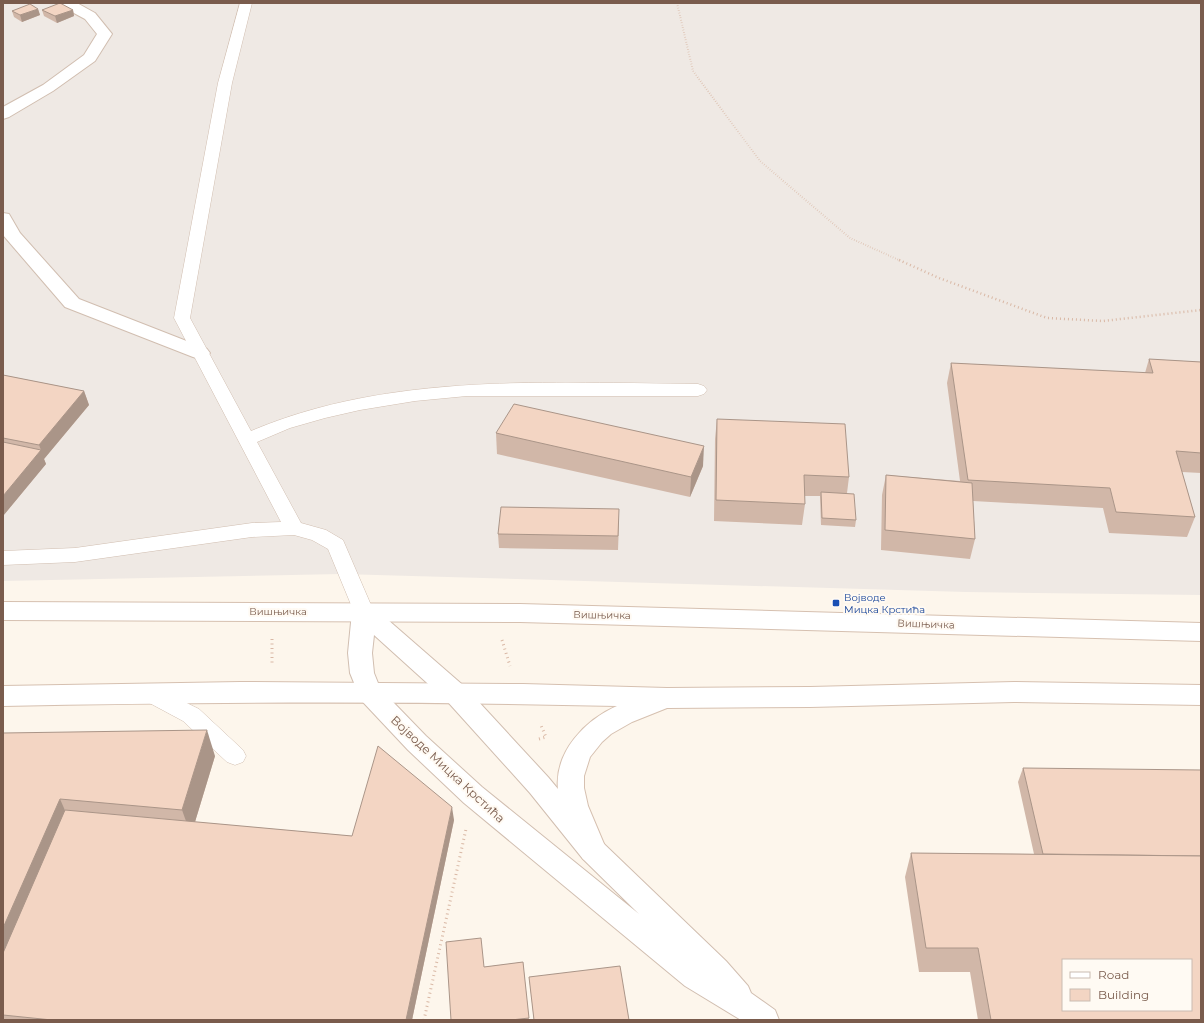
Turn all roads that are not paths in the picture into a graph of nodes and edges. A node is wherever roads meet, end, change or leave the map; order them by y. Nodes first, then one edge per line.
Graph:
1 (66, 3) edge
2 (246, 3) edge
3 (3, 114) edge
4 (3, 218) edge
5 (200, 353) junction
6 (698, 390) dead end
7 (247, 440) junction
8 (294, 528) junction
9 (3, 558) edge
10 (3, 611) edge
11 (364, 612) junction
12 (1201, 632) edge
13 (370, 692) junction
14 (150, 693) junction
15 (456, 694) junction
16 (1201, 694) edge
17 (3, 696) edge
18 (667, 698) junction
19 (236, 756) dead end
20 (593, 851) junction
21 (754, 1013) edge

1 - 3 main road
2 - 5 lane
4 - 5 main road
5 - 7 lane
6 - 7 lane
7 - 8 lane
8 - 9 lane
8 - 11 lane
10 - 11 main road, Вишњичка
11 - 12 main road, Вишњичка
11 - 13 main road, Војводе Мицка Крстића
11 - 15 main road, Војводе Мицка Крстића
13 - 14 main road
13 - 15 main road
13 - 21 main road, Војводе Мицка Крстића
14 - 17 main road
14 - 19 lane
15 - 18 main road
15 - 20 main road, Војводе Мицка Крстића
16 - 18 main road
18 - 20 main road
20 - 21 main road, Војводе Мицка Крстића

